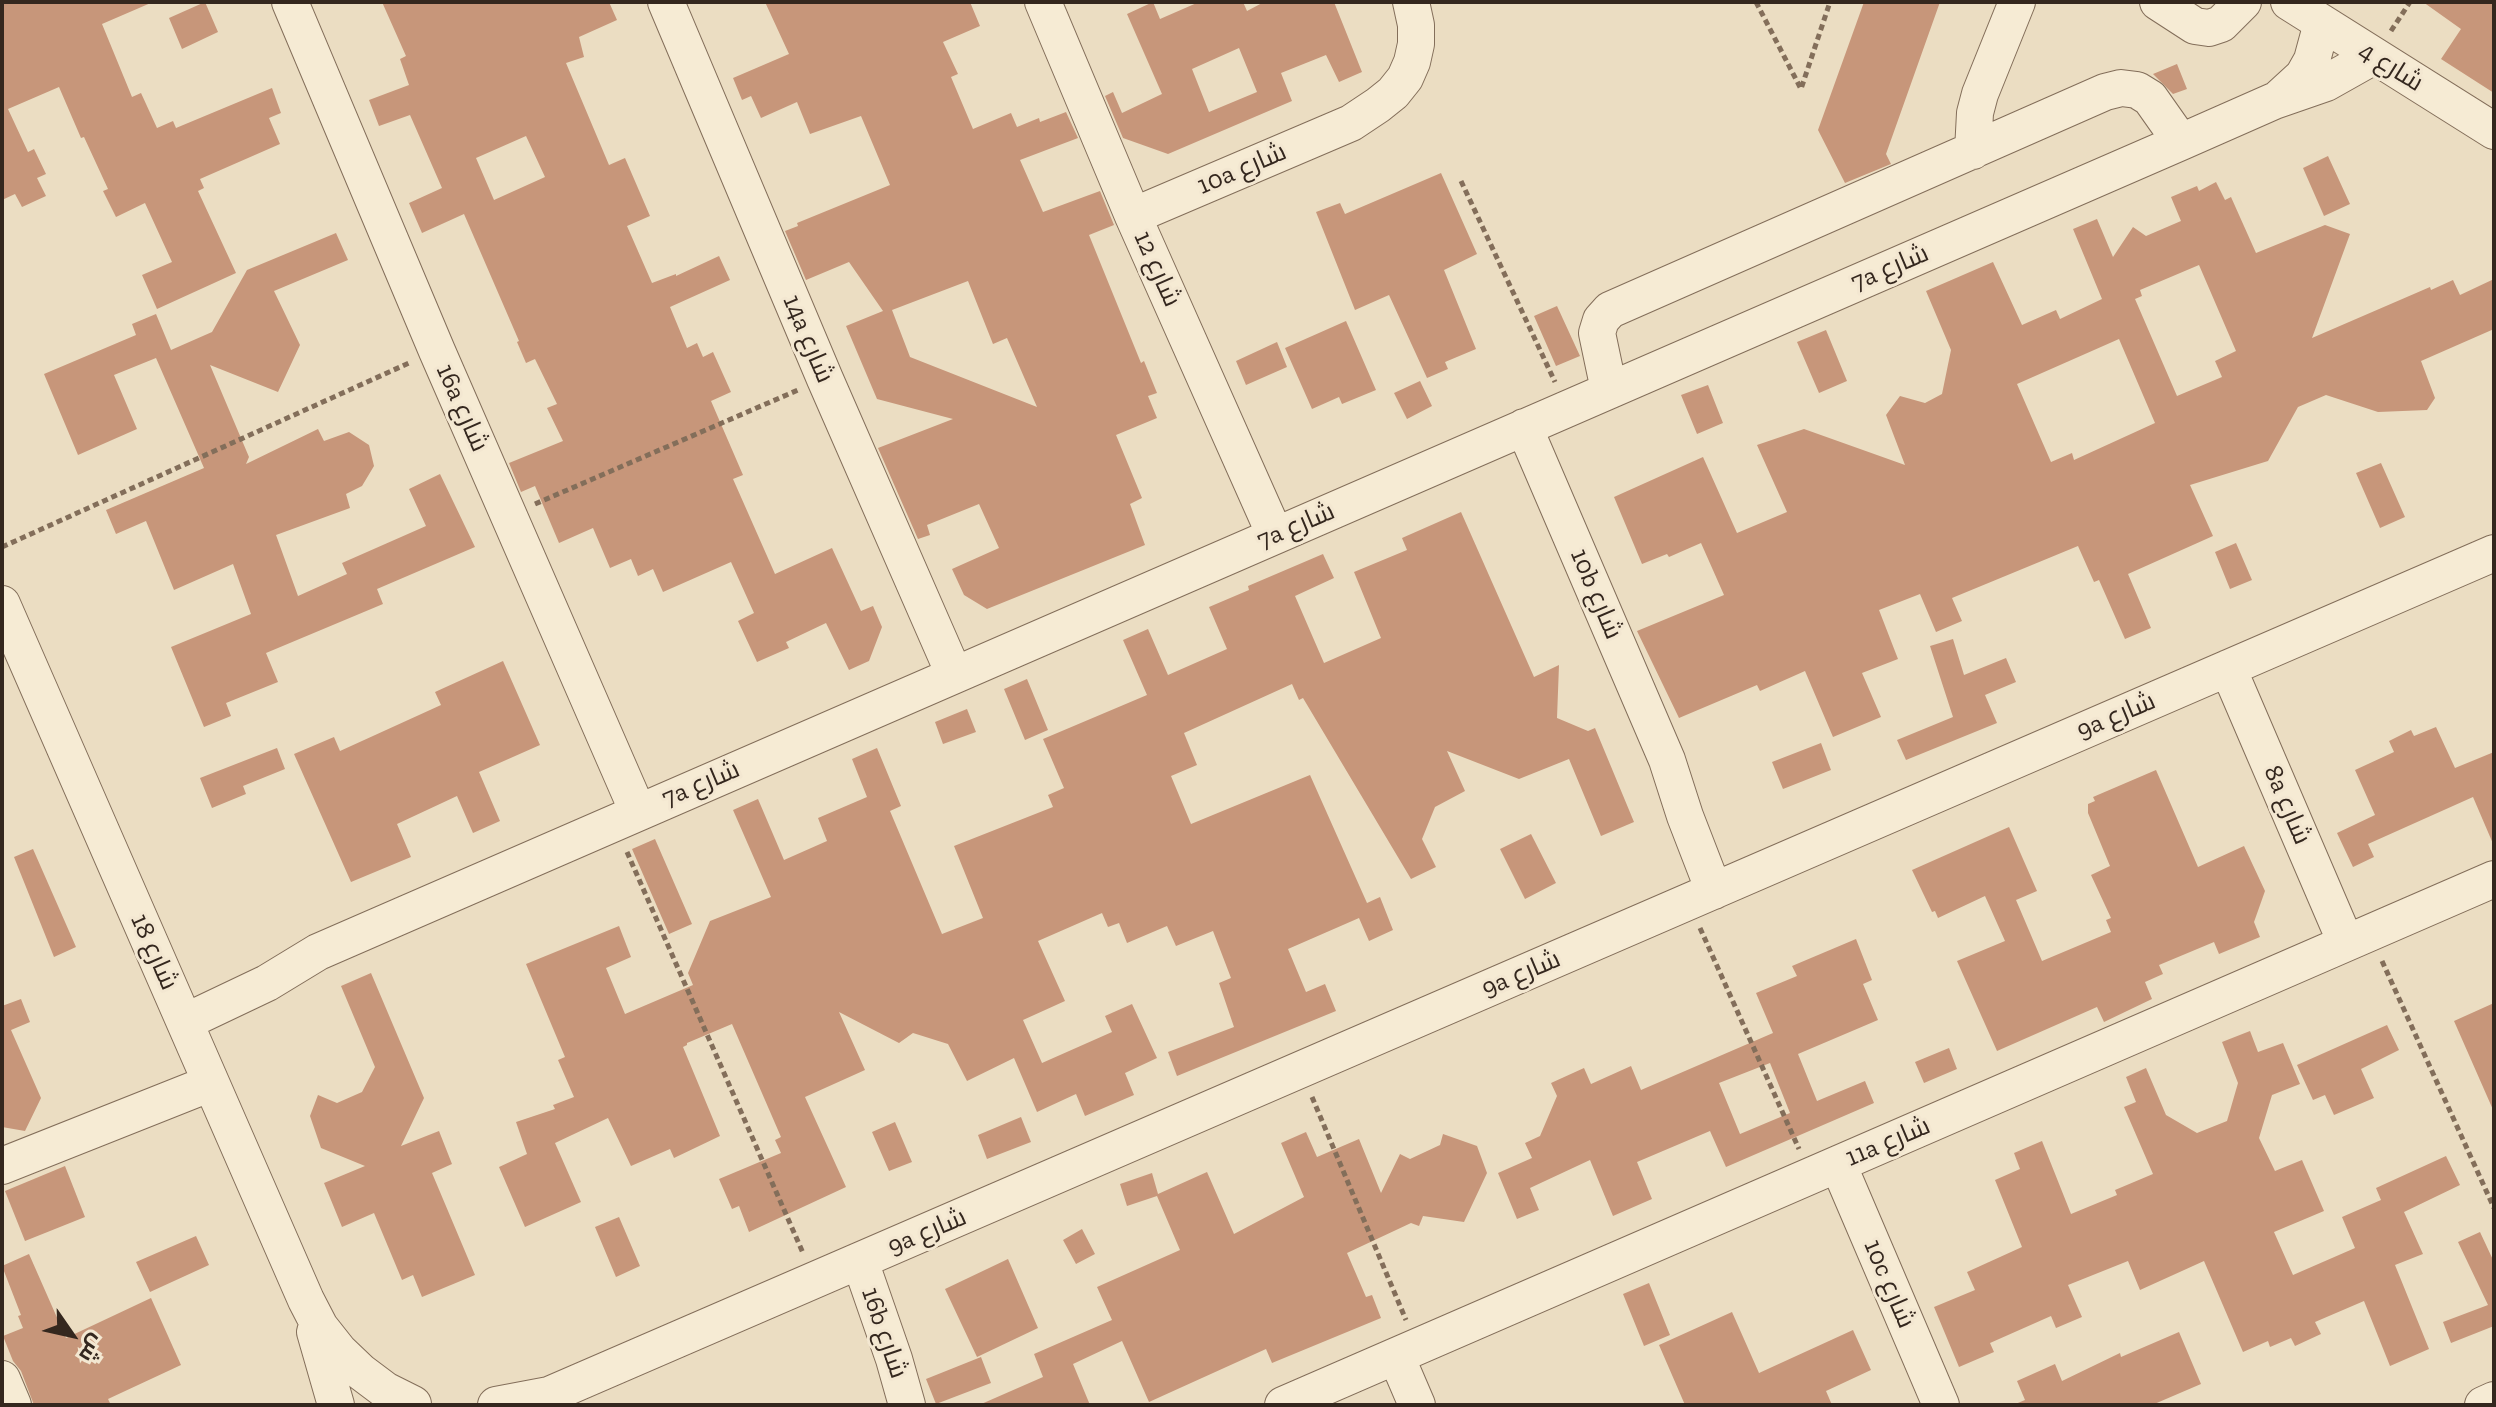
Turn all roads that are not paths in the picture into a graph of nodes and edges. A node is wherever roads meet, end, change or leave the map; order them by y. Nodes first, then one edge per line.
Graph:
1 (290, 2) edge
2 (666, 2) edge
3 (1043, 2) edge
4 (1411, 2) edge
5 (1424, 2) edge
6 (2017, 2) edge
7 (2158, 2) edge
8 (2243, 2) edge
9 (2289, 2) edge
10 (2322, 23) junction
11 (2374, 56) junction
12 (2274, 101) junction
13 (1351, 123) junction
14 (2494, 131) edge
15 (2181, 142) junction
16 (1973, 151) junction
17 (1133, 216) junction
18 (1609, 390) junction
19 (1524, 427) junction
20 (1275, 535) junction
21 (2494, 553) edge
22 (8, 636) edge
23 (2228, 668) junction
24 (954, 674) junction
25 (626, 817) junction
26 (2494, 879) edge
27 (1713, 891) junction
28 (2358, 938) junction
29 (180, 1011) junction
30 (211, 1083) junction
31 (2, 1166) edge
32 (1824, 1170) junction
33 (836, 1271) junction
34 (306, 1300) junction
35 (1406, 1351) junction
36 (2, 1379) edge
37 (540, 1400) edge
38 (2494, 1400) edge
39 (13, 1405) edge
40 (336, 1405) edge
41 (380, 1405) edge
42 (414, 1405) edge
43 (496, 1405) edge
44 (904, 1405) edge
45 (1283, 1405) edge
46 (1417, 1405) edge
47 (1941, 1405) edge
48 (2483, 1405) edge

1 - 25 street, 16a شارع
2 - 24 street, 14a شارع
3 - 17 street, شارع 12
4 - 13 street, 10a شارع
5 - 13 street, 10a شارع
6 - 16 street
7 - 8 street
9 - 10 street, شارع 4
10 - 11 street, شارع 4
10 - 12 street, 7a شارع
11 - 12 street, 7a شارع
11 - 14 street, شارع 4
12 - 15 street, 7a شارع
13 - 17 street, 10a شارع
15 - 16 street
15 - 18 street, 7a شارع
16 - 18 street
17 - 20 street, شارع 12
18 - 19 street, 7a شارع
19 - 20 street, 7a شارع
19 - 27 street, 10b شارع
20 - 24 street, 7a شارع
21 - 23 street, 9a شارع
22 - 29 street, شارع 18
23 - 27 street, 9a شارع
23 - 28 street, 8a شارع
24 - 25 street, 7a شارع
25 - 29 street, 7a شارع
26 - 28 street, 11a شارع
27 - 33 street, 9a شارع
28 - 32 street, 11a شارع
29 - 30 street, شارع 18
30 - 31 street
30 - 34 street, شارع 18
32 - 35 street, 11a شارع
32 - 47 street, 10c شارع
33 - 37 street, 9a شارع
33 - 44 street, 16b شارع
34 - 40 street, شارع 18
34 - 42 street, شارع 18
35 - 45 street, 11a شارع
35 - 46 street
36 - 39 street
37 - 43 street, 9a شارع
38 - 48 street
41 - 42 street

